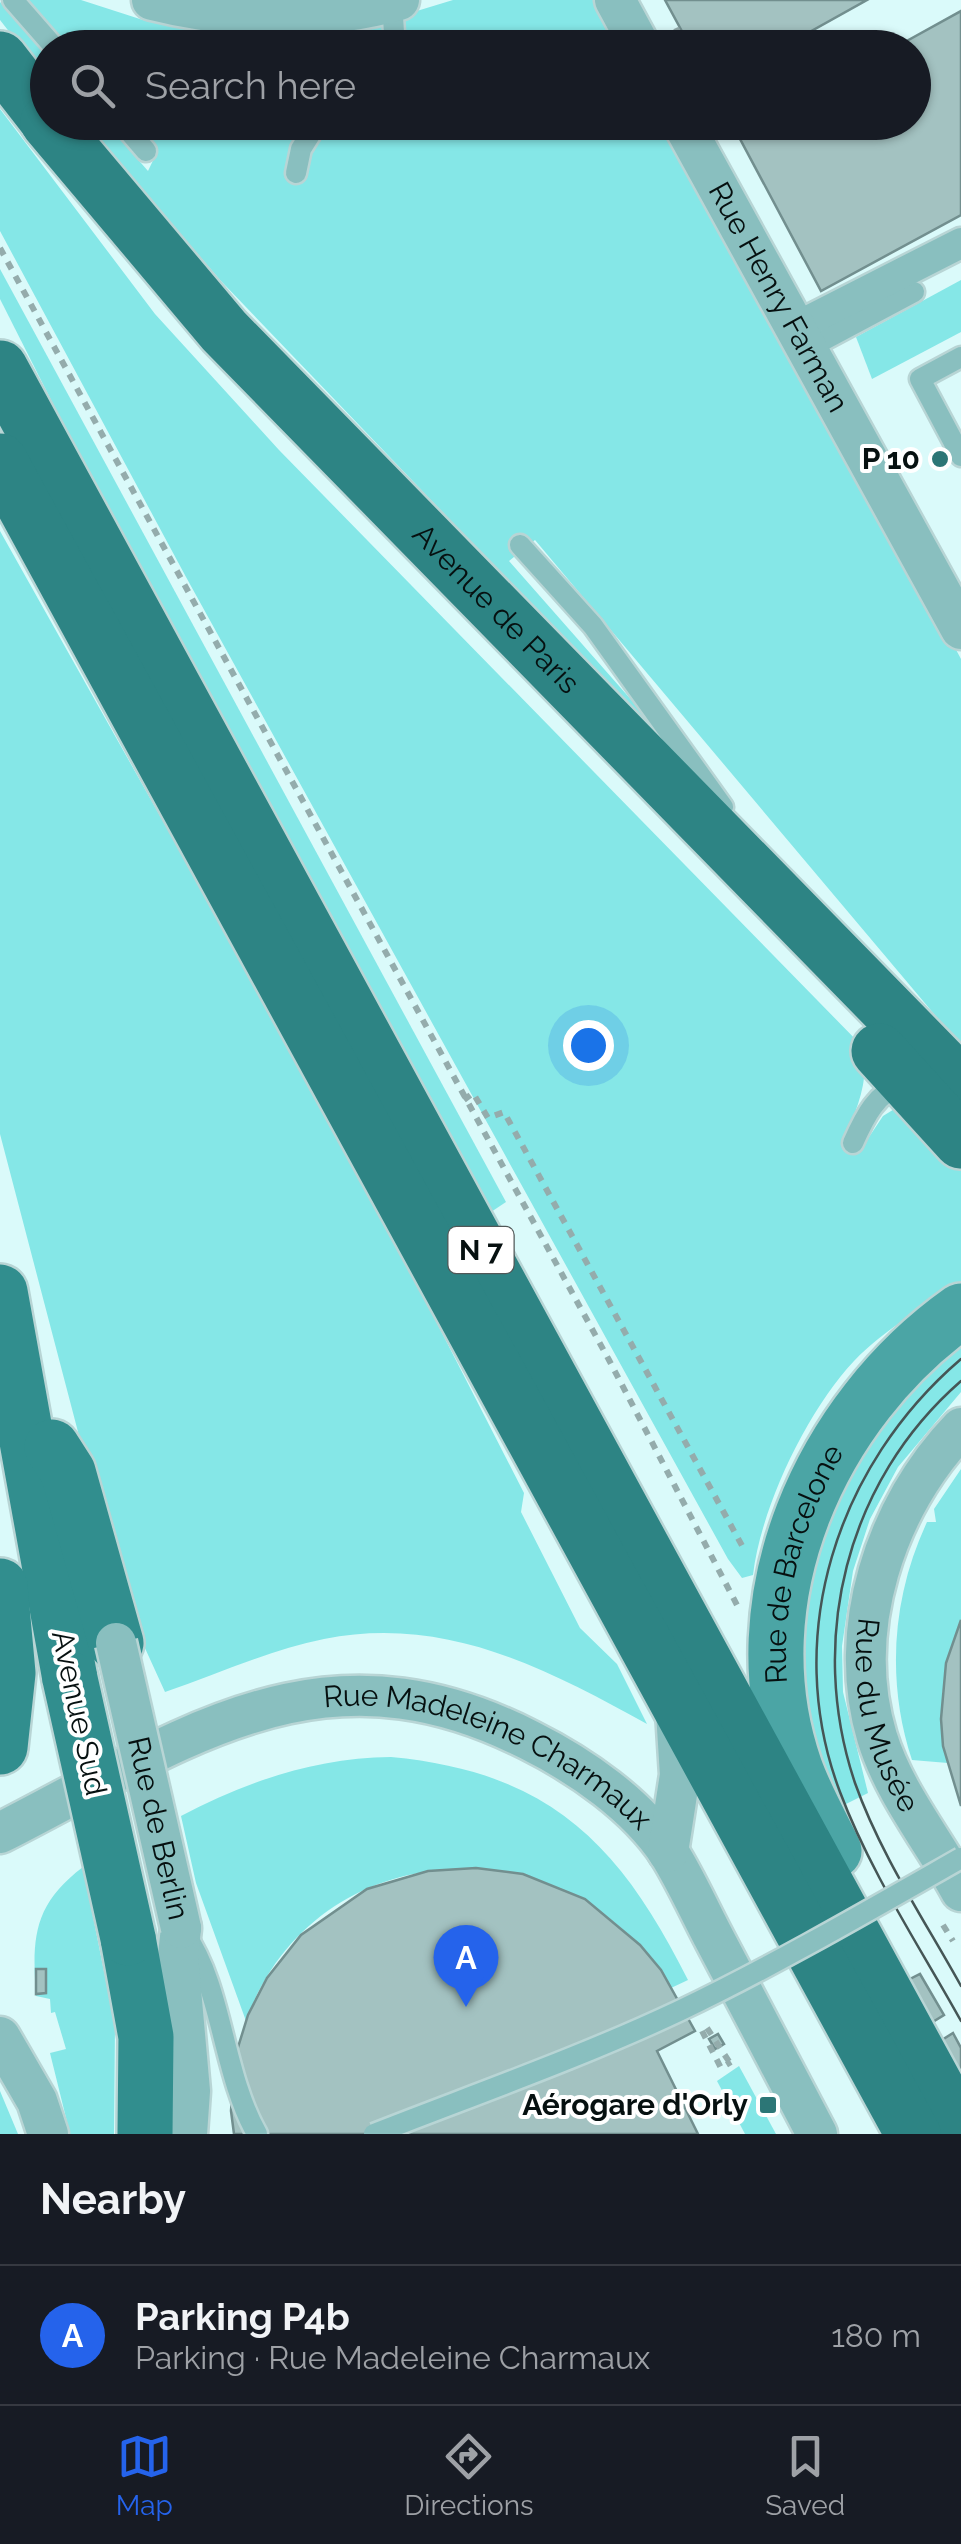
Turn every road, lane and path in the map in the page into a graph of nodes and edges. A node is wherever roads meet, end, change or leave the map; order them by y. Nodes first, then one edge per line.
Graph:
1 (13, 0) edge
2 (152, 0) edge
3 (396, 1) edge
4 (618, 1) edge
5 (39, 30) edge
6 (395, 30) edge
7 (632, 30) edge
8 (0, 60) edge
9 (30, 99) edge
10 (63, 140) edge
11 (137, 140) edge
12 (306, 140) edge
13 (692, 140) edge
14 (146, 151) dead end
15 (296, 173) dead end
16 (961, 243) edge
17 (0, 248) edge
18 (914, 292) dead end
19 (802, 338) junction
20 (961, 357) edge
21 (0, 368) edge
22 (961, 456) edge
23 (0, 462) edge
24 (520, 545) dead end
25 (961, 628) edge
26 (640, 758) junction
27 (764, 884) junction
28 (906, 1082) junction
29 (961, 1084) edge
30 (464, 1100) junction
31 (961, 1140) edge
32 (852, 1143) dead end
33 (0, 1292) edge
34 (961, 1312) edge
35 (961, 1428) edge
36 (25, 1429) junction
37 (0, 1586) edge
38 (763, 1604) junction
39 (116, 1643) joint
40 (674, 1697) junction
41 (1, 1743) edge
42 (0, 1833) edge
43 (668, 1852) junction
44 (961, 1858) edge
45 (961, 1891) edge
46 (181, 1928) junction
47 (702, 2031) dead end
48 (0, 2037) edge
49 (717, 2040) dead end
50 (730, 2063) dead end
51 (721, 2068) dead end
52 (961, 2131) edge
53 (256, 2132) edge
54 (48, 2134) edge
55 (145, 2134) edge
56 (187, 2134) edge
57 (374, 2134) edge
58 (817, 2134) edge
59 (914, 2134) edge

1 - 5 lane
2 - 3 street
3 - 6 lane
4 - 7 street
8 - 9 highway, Avenue de Paris
10 - 26 highway, Avenue de Paris
11 - 14 lane
12 - 15 lane
13 - 19 street, Rue Henry Farman
16 - 19 street
17 - 30 path
18 - 19 lane
19 - 25 street, Rue Henry Farman
20 - 22 lane
21 - 52 highway, N 7
23 - 40 highway, N 7
24 - 27 lane
26 - 27 highway, Avenue de Paris
26 - 28 highway
27 - 29 highway, Avenue de Paris
28 - 31 highway
28 - 32 lane
30 - 38 path
30 - 38 path
33 - 36 main road, Avenue Sud
34 - 38 main road, Rue de Barcelone
35 - 45 street, Rue du Musée
36 - 39 main road
36 - 55 main road, Avenue Sud, bridge
37 - 41 main road
38 - 52 main road, Rue de Barcelone
39 - 46 street, Rue de Berlin, bridge
40 - 43 street
40 - 59 highway, N 7
42 - 43 street, Rue Madeleine Charmaux
43 - 58 street, Rue Madeleine Charmaux
44 - 57 lane, bridge
46 - 53 lane
46 - 56 street, Rue de Berlin
47 - 51 path
48 - 54 street
49 - 50 path

